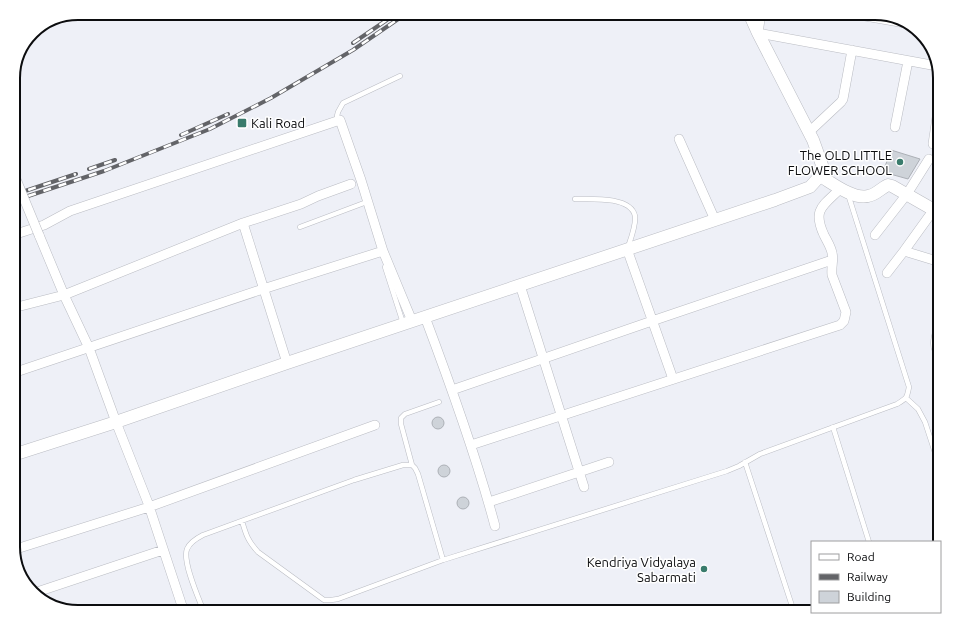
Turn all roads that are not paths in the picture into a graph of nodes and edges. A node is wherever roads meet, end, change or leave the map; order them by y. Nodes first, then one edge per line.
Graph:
1 (752, 20) edge
2 (760, 20) edge
3 (758, 33) junction
4 (852, 50) junction
5 (908, 61) junction
6 (931, 65) edge
7 (400, 76) dead end
8 (338, 121) junction
9 (895, 127) dead end
10 (808, 132) junction
11 (678, 138) dead end
12 (929, 159) dead end
13 (206, 169) dead end
14 (820, 176) junction
15 (351, 184) dead end
16 (20, 189) edge
17 (844, 190) junction
18 (907, 194) junction
19 (575, 199) dead end
20 (364, 203) junction
21 (933, 205) edge
22 (933, 213) edge
23 (715, 220) junction
24 (243, 223) junction
25 (300, 227) dead end
26 (20, 233) edge
27 (876, 235) dead end
28 (628, 249) junction
29 (904, 251) junction
30 (382, 252) junction
31 (832, 260) junction
32 (933, 260) edge
33 (887, 273) dead end
34 (520, 285) junction
35 (263, 289) junction
36 (64, 295) junction
37 (20, 306) edge
38 (425, 317) junction
39 (652, 320) junction
40 (408, 323) junction
41 (89, 348) junction
42 (543, 359) junction
43 (287, 363) junction
44 (20, 371) edge
45 (673, 379) junction
46 (452, 390) junction
47 (906, 398) junction
48 (439, 402) dead end
49 (562, 415) junction
50 (116, 422) junction
51 (375, 425) dead end
52 (833, 427) junction
53 (471, 445) junction
54 (933, 447) edge
55 (20, 453) edge
56 (609, 462) dead end
57 (745, 462) junction
58 (412, 465) junction
59 (580, 472) junction
60 (584, 487) dead end
61 (489, 502) junction
62 (149, 507) junction
63 (242, 521) junction
64 (495, 526) dead end
65 (869, 541) edge
66 (20, 548) edge
67 (163, 550) junction
68 (443, 560) junction
69 (41, 591) edge
70 (182, 605) edge
71 (201, 605) edge
72 (792, 605) edge

1 - 3 main road
2 - 3 street
3 - 4 street
3 - 10 main road
4 - 5 street
4 - 10 street
5 - 6 street
5 - 9 street
7 - 8 lane
8 - 13 lane
8 - 20 lane
8 - 26 street
8 - 30 street
10 - 14 main road
11 - 23 street
12 - 18 street
14 - 17 main road
14 - 23 main road
15 - 24 street
16 - 36 street, bridge
17 - 18 main road
17 - 31 street
17 - 47 lane
18 - 21 main road
18 - 27 street
19 - 28 lane
20 - 25 lane
20 - 30 lane
22 - 29 street
23 - 28 main road
24 - 35 street
24 - 36 street
28 - 34 main road
28 - 39 street
29 - 32 street
29 - 33 street
30 - 35 street
30 - 40 street
31 - 39 street
31 - 45 street
34 - 38 main road
34 - 42 street
35 - 41 street
35 - 43 street
36 - 37 street
36 - 41 street
38 - 40 main road
38 - 46 street
39 - 42 street
39 - 45 street
40 - 43 main road
41 - 44 street
41 - 50 street
42 - 46 street
42 - 49 street
43 - 50 main road
45 - 49 street
46 - 53 street
47 - 52 lane
47 - 54 lane
48 - 58 lane
49 - 53 street
49 - 59 street
50 - 55 main road
50 - 62 street
51 - 62 street
52 - 57 lane
52 - 65 lane
53 - 61 street
56 - 59 street
57 - 68 lane
57 - 72 lane
58 - 63 lane
58 - 68 lane
59 - 60 street
59 - 61 street
61 - 64 street
62 - 66 street
62 - 67 street
63 - 68 lane
63 - 71 lane
67 - 69 street
67 - 70 street

